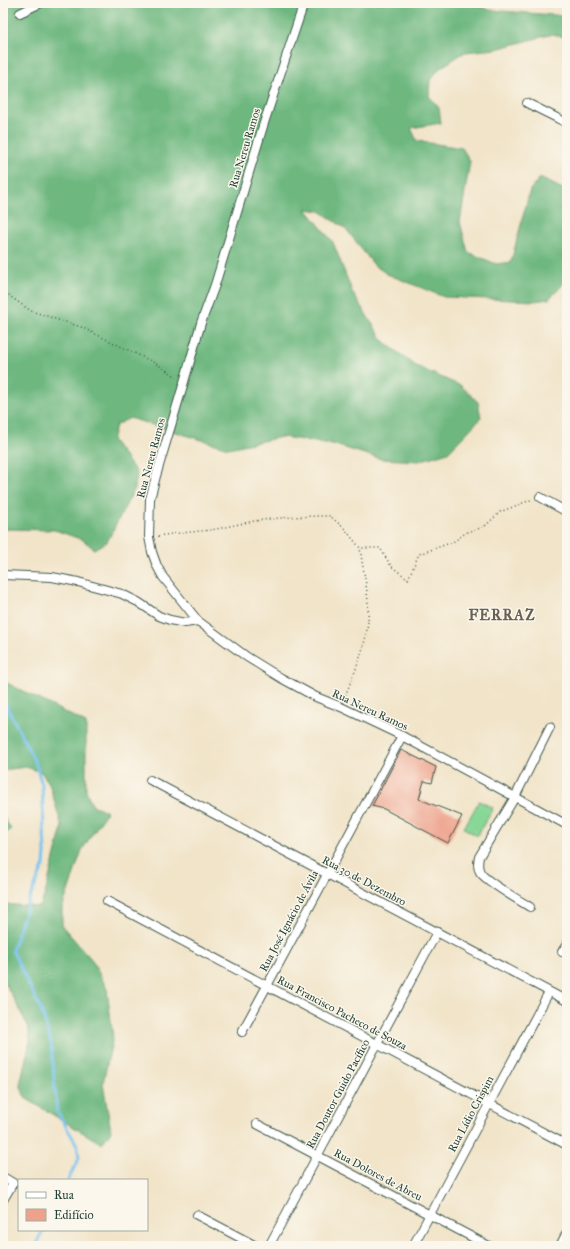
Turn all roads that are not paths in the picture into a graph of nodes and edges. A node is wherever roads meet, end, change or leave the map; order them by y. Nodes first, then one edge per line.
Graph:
1 (42, 3) edge
2 (304, 3) edge
3 (20, 13) dead end
4 (527, 103) dead end
5 (567, 123) edge
6 (540, 496) road end
7 (567, 512) edge
8 (3, 575) edge
9 (198, 621) junction
10 (550, 727) dead end
11 (402, 736) junction
12 (150, 780) dead end
13 (514, 797) junction
14 (567, 825) edge
15 (327, 874) junction
16 (107, 901) dead end
17 (530, 907) dead end
18 (437, 932) junction
19 (567, 944) edge
20 (562, 952) dead end
21 (267, 985) junction
22 (549, 992) junction
23 (567, 1001) edge
24 (242, 1032) dead end
25 (377, 1044) junction
26 (489, 1103) junction
27 (257, 1124) dead end
28 (567, 1145) edge
29 (317, 1155) junction
30 (3, 1178) edge
31 (3, 1200) edge
32 (197, 1215) dead end
33 (430, 1215) junction
34 (567, 1232) edge
35 (256, 1246) edge
36 (269, 1246) edge
37 (413, 1246) edge
38 (489, 1246) edge
39 (560, 1246) edge

1 - 3 street
2 - 9 street, Rua Nereu Ramos
4 - 5 street
6 - 7 street
8 - 9 street
9 - 11 street, Rua Nereu Ramos
10 - 13 street
11 - 13 street, Rua Nereu Ramos
11 - 15 street, Rua José Ignácio de Ávila
12 - 15 street, Rua 30 de Dezembro
13 - 14 street, Rua Nereu Ramos
13 - 17 street
15 - 18 street, Rua 30 de Dezembro
15 - 21 street, Rua José Ignácio de Ávila
16 - 21 street, Rua Francisco Pacheco de Souza
18 - 22 street, Rua 30 de Dezembro
18 - 25 street, Rua Doutor Guido Pacífico
19 - 20 street
21 - 24 street, Rua José Ignácio de Ávila
21 - 25 street, Rua Francisco Pacheco de Souza
22 - 23 street, Rua 30 de Dezembro
22 - 26 street, Rua Lídio Crispim
25 - 26 street, Rua Francisco Pacheco de Souza
25 - 29 street, Rua Doutor Guido Pacífico
26 - 28 street, Rua Francisco Pacheco de Souza
26 - 33 street, Rua Lídio Crispim
27 - 29 street, Rua Dolores de Abreu
29 - 33 street, Rua Dolores de Abreu
29 - 36 street, Rua Doutor Guido Pacífico
30 - 31 street
32 - 35 street
33 - 37 street, Rua Lídio Crispim
33 - 38 street, Rua Dolores de Abreu
34 - 39 street

